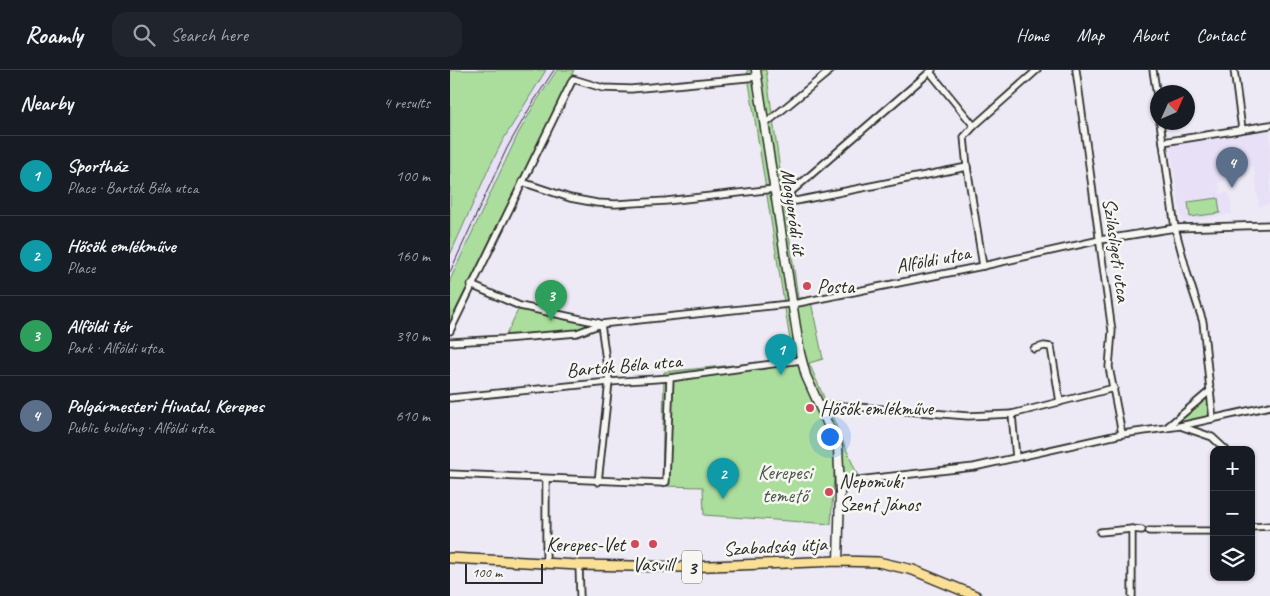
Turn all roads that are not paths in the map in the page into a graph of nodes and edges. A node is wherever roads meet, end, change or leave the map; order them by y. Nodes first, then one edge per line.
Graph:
1 (750, 70) edge
2 (831, 70) edge
3 (1037, 70) edge
4 (1076, 70) edge
5 (1153, 70) edge
6 (1234, 70) edge
7 (931, 71) edge
8 (755, 75) edge
9 (1155, 85) edge
10 (765, 124) junction
11 (1270, 125) edge
12 (974, 126) junction
13 (1242, 129) junction
14 (1161, 130) edge
15 (1163, 142) junction
16 (967, 167) junction
17 (522, 182) junction
18 (775, 190) junction
19 (786, 196) junction
20 (777, 204) junction
21 (1269, 226) edge
22 (1175, 228) junction
23 (1100, 240) junction
24 (983, 266) junction
25 (472, 285) junction
26 (792, 304) junction
27 (601, 324) junction
28 (450, 331) edge
29 (450, 342) edge
30 (1034, 349) dead end
31 (801, 360) junction
32 (670, 378) junction
33 (609, 382) junction
34 (1114, 388) junction
35 (1211, 390) junction
36 (450, 398) edge
37 (1060, 402) junction
38 (819, 404) junction
39 (1270, 406) edge
40 (1012, 414) junction
41 (1213, 419) junction
42 (1180, 426) junction
43 (1166, 428) junction
44 (1122, 434) junction
45 (1222, 446) edge
46 (1016, 458) junction
47 (450, 474) edge
48 (546, 479) junction
49 (598, 482) junction
50 (840, 482) junction
51 (1270, 526) edge
52 (1255, 527) edge
53 (1132, 529) junction
54 (1210, 531) edge
55 (1100, 532) dead end
56 (450, 558) edge
57 (838, 561) junction
58 (546, 563) junction
59 (579, 565) junction
60 (580, 596) edge
61 (976, 596) edge
62 (1132, 596) edge

1 - 8 street, Mogyoródi út
2 - 10 street
3 - 12 street
4 - 23 street, Szilasligeti utca
5 - 9 street
6 - 13 street
7 - 12 street
7 - 19 street
8 - 10 street, Mogyoródi út
8 - 17 street
10 - 18 street, Mogyoródi út
11 - 13 street
12 - 16 street
13 - 15 street
14 - 15 street
15 - 22 street
16 - 19 street
16 - 24 street
17 - 18 street
17 - 25 street
18 - 20 street, Mogyoródi út
19 - 20 street
20 - 26 street, Mogyoródi út
21 - 22 street, Alföldi utca
22 - 23 street, Alföldi utca
22 - 35 street
23 - 24 street, Alföldi utca
23 - 34 street, Szilasligeti utca
24 - 26 street, Alföldi utca
25 - 27 street, Alföldi utca
25 - 28 street
26 - 27 street, Alföldi utca
26 - 31 street, Mogyoródi út
27 - 29 street, Alföldi utca
27 - 33 street
30 - 37 street
31 - 32 street, Bartók Béla utca
31 - 38 street, Mogyoródi út
32 - 33 street, Bartók Béla utca
32 - 49 street
33 - 36 street, Bartók Béla utca
33 - 49 street
34 - 37 street
34 - 44 street, Szilasligeti utca
35 - 41 street
35 - 43 street
37 - 40 street
38 - 40 street
38 - 50 street, Mogyoródi út
39 - 41 street
40 - 46 street
41 - 42 street
42 - 43 street
42 - 45 street
43 - 44 street
44 - 46 street
46 - 50 street
47 - 48 street
48 - 49 street
48 - 58 street
50 - 57 street, Mogyoródi út
51 - 52 street
53 - 54 street
53 - 55 street
53 - 62 street
56 - 58 main road, Szabadság útja / 3
57 - 59 main road, Szabadság útja / 3
57 - 61 main road, Szabadság útja / 3
58 - 59 main road, Szabadság útja / 3
59 - 60 street

